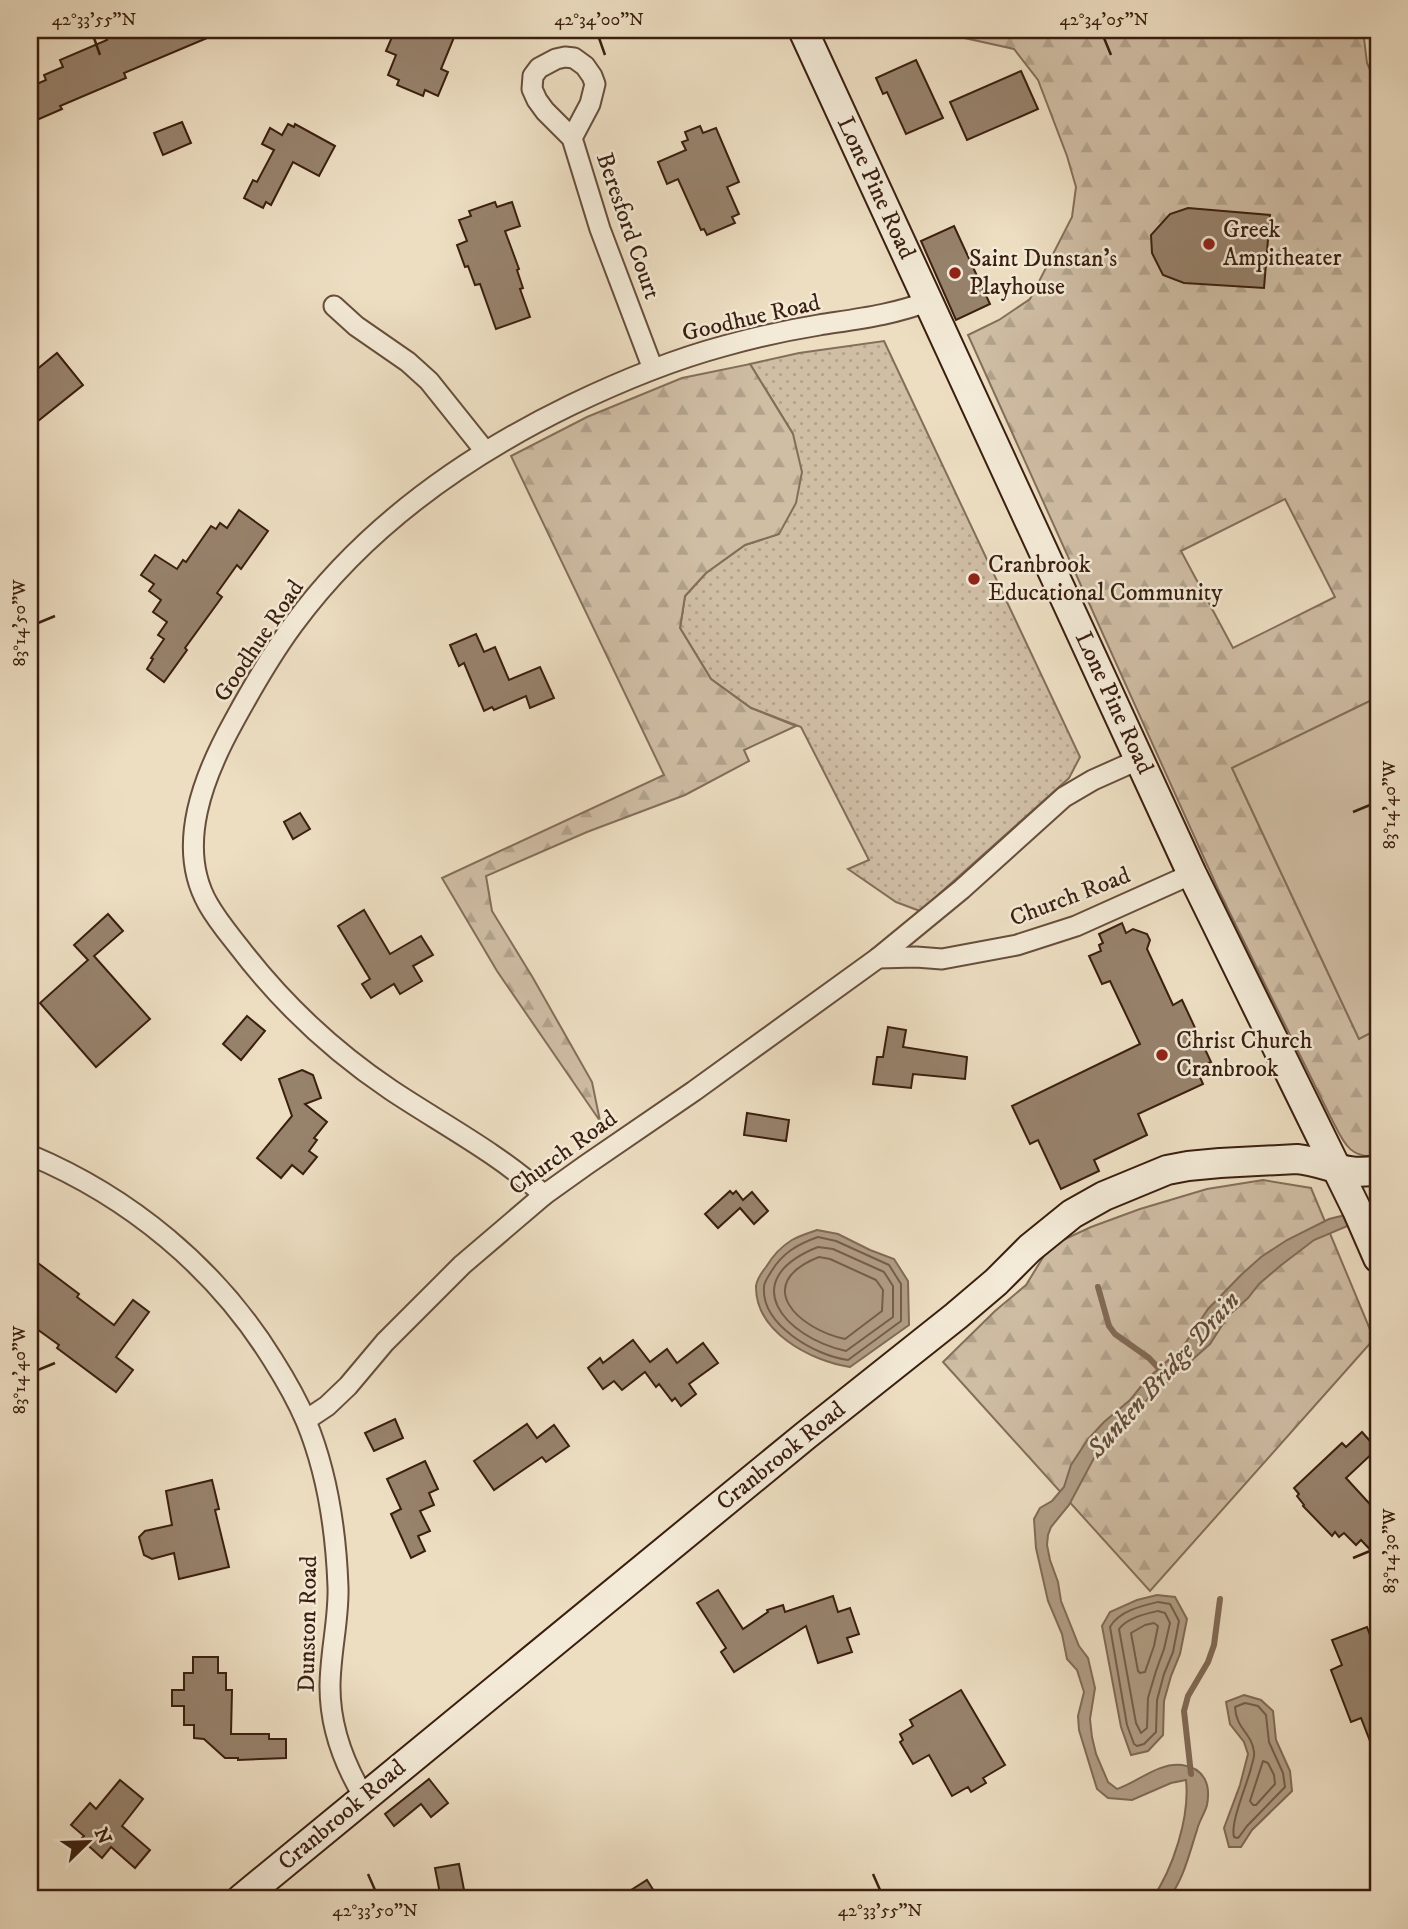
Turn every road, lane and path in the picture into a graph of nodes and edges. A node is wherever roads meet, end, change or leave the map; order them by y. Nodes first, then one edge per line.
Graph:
1 (803, 30) edge
2 (572, 138) dead end
3 (929, 301) junction
4 (334, 306) dead end
5 (653, 369) junction
6 (485, 451) junction
7 (1140, 759) junction
8 (1192, 874) junction
9 (878, 958) junction
10 (30, 1155) edge
11 (1337, 1170) junction
12 (1378, 1171) edge
13 (544, 1195) junction
14 (1377, 1255) edge
15 (306, 1420) junction
16 (364, 1797) junction
17 (241, 1899) edge

1 - 3 street, Lone Pine Road
2 - 5 street, Beresford Court
3 - 5 street, Goodhue Road
3 - 7 street, Lone Pine Road
4 - 6 street
5 - 6 street, Goodhue Road
6 - 13 street, Goodhue Road
7 - 8 street, Lone Pine Road
7 - 9 street, Church Road
8 - 9 street, Church Road
8 - 11 street, Lone Pine Road
9 - 13 street, Church Road
10 - 15 street, Dunston Road
11 - 12 street, Cranbrook Road
11 - 14 street, Lone Pine Road
11 - 16 street, Cranbrook Road
13 - 15 street, Church Road
15 - 16 street, Dunston Road
16 - 17 street, Cranbrook Road

